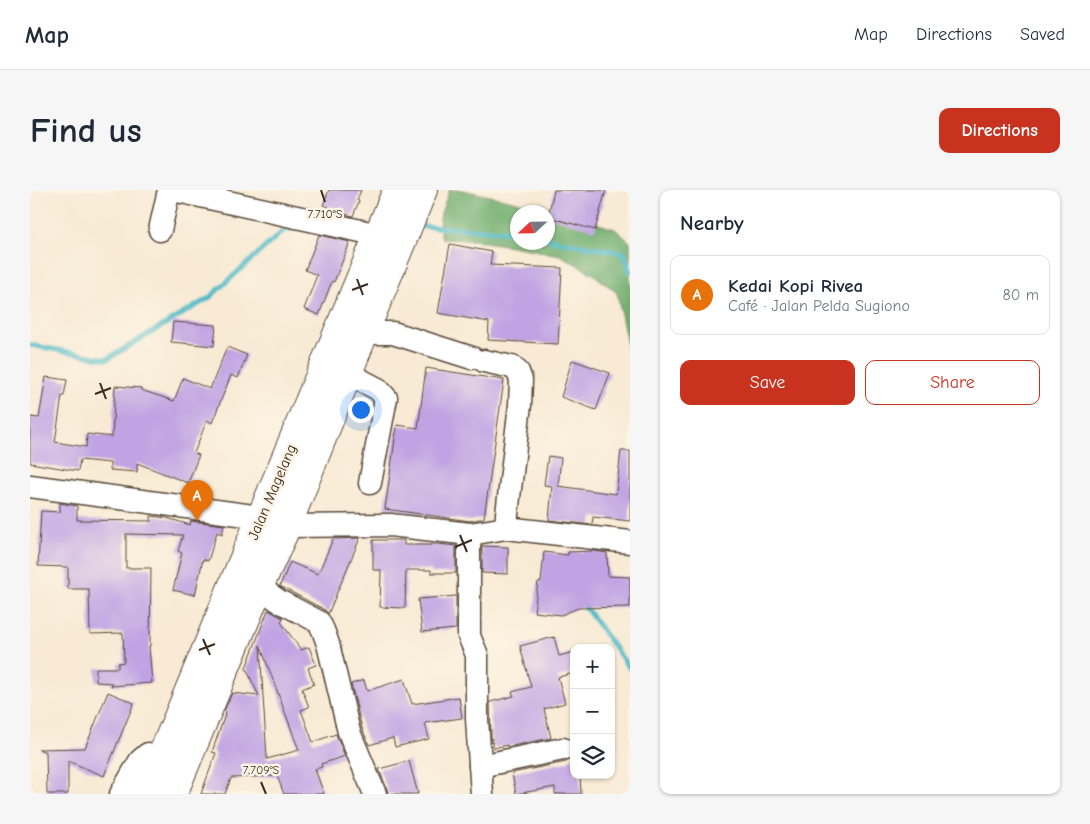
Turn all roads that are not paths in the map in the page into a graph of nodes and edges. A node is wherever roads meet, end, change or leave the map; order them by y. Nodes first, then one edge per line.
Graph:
1 (169, 190) edge
2 (173, 190) edge
3 (398, 190) edge
4 (423, 190) edge
5 (160, 230) dead end
6 (379, 235) junction
7 (364, 333) junction
8 (347, 373) junction
9 (370, 483) dead end
10 (30, 486) edge
11 (274, 522) junction
12 (506, 528) junction
13 (470, 534) junction
14 (630, 542) edge
15 (260, 586) junction
16 (563, 749) dead end
17 (163, 757) junction
18 (480, 766) junction
19 (121, 794) edge
20 (146, 794) edge
21 (173, 794) edge
22 (375, 794) edge
23 (482, 794) edge

1 - 5 street
2 - 6 street
3 - 6 highway, Jalan Magelang
4 - 7 highway, Jalan Magelang
6 - 11 highway, Jalan Magelang
7 - 8 highway, Jalan Magelang
7 - 12 street
8 - 9 street
8 - 11 highway, Jalan Magelang
10 - 11 street
11 - 13 street
11 - 15 highway, Jalan Magelang
11 - 17 highway, Jalan Magelang
12 - 13 street
12 - 14 street
13 - 18 street
15 - 21 highway, Jalan Magelang
15 - 22 street
16 - 18 street
17 - 19 street
17 - 20 highway, Jalan Magelang
18 - 23 street

